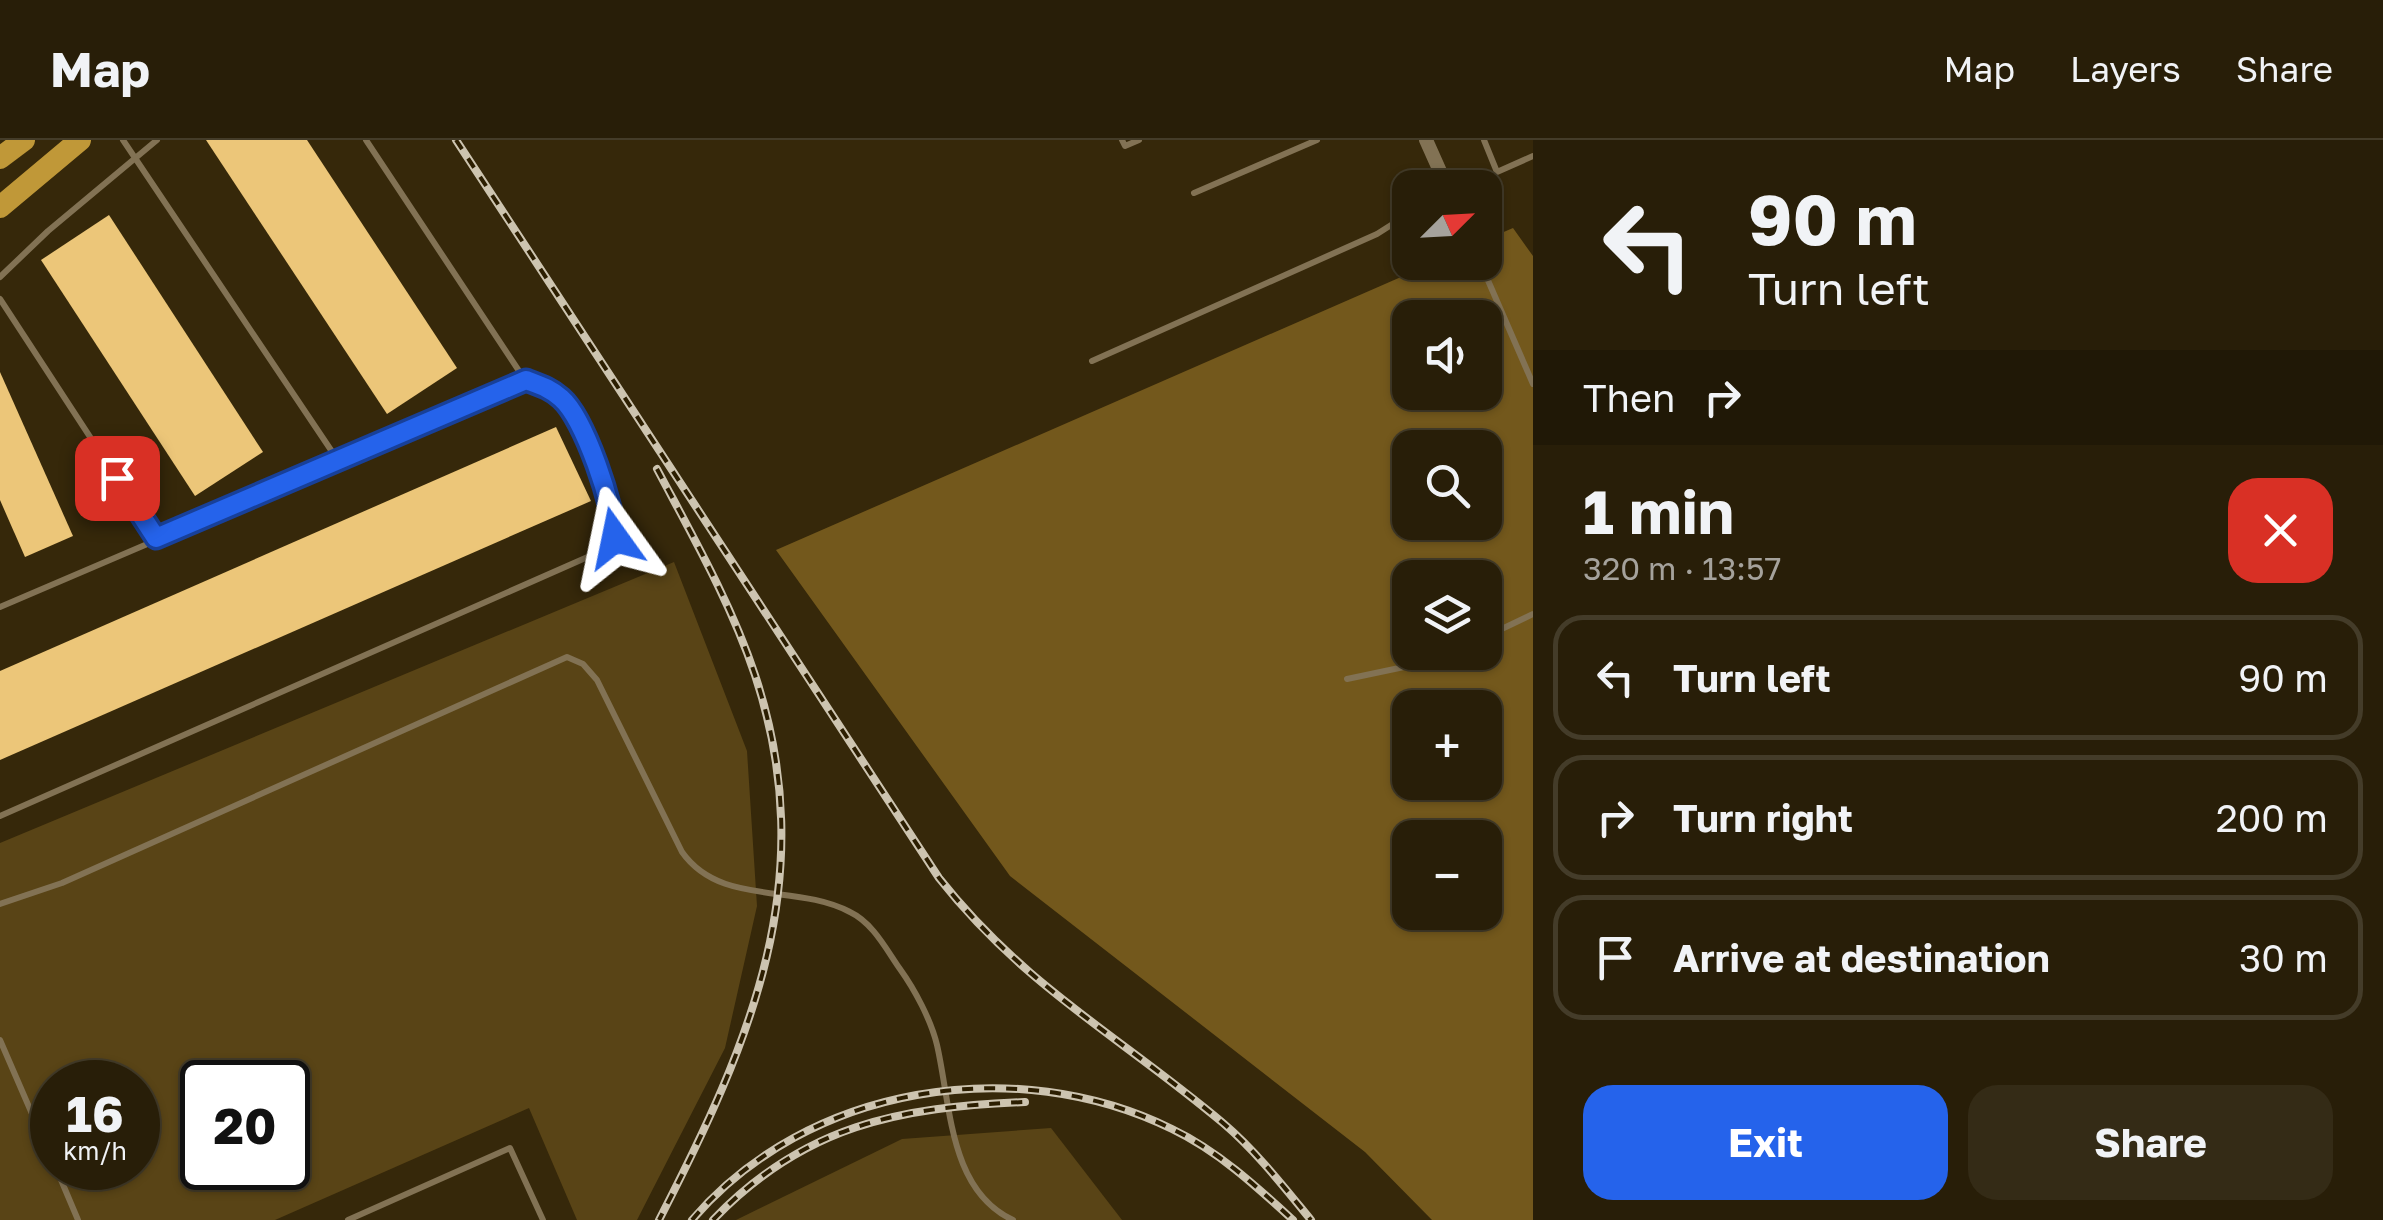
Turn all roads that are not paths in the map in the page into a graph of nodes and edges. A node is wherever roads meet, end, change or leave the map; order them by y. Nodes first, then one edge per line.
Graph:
1 (24, 140) edge
2 (80, 140) edge
3 (123, 140) edge
4 (157, 140) edge
5 (366, 140) edge
6 (1122, 140) edge
7 (1139, 140) edge
8 (1318, 140) edge
9 (1426, 140) edge
10 (1484, 140) edge
11 (1533, 156) edge
12 (136, 157) junction
13 (0, 158) edge
14 (1437, 170) edge
15 (1194, 192) dead end
16 (0, 207) edge
17 (1392, 224) edge
18 (0, 278) edge
19 (1488, 280) edge
20 (0, 299) edge
21 (1092, 361) dead end
22 (526, 380) junction
23 (1533, 384) edge
24 (339, 462) junction
25 (156, 538) junction
26 (0, 607) edge
27 (1533, 614) edge
28 (1502, 629) edge
29 (1392, 670) edge
30 (1347, 679) dead end
31 (0, 816) edge
32 (0, 904) edge
33 (0, 1040) edge
34 (30, 1109) edge
35 (65, 1190) edge
36 (78, 1220) edge
37 (348, 1220) edge
38 (543, 1220) edge
39 (1013, 1220) edge

1 - 13 main road
2 - 16 main road
3 - 12 lane
4 - 12 lane
5 - 22 lane
6 - 7 lane
8 - 15 lane
9 - 14 street
10 - 11 lane
12 - 18 lane
12 - 24 lane
17 - 21 lane
19 - 23 lane
20 - 25 lane
22 - 24 lane
22 - 31 lane
24 - 25 lane
25 - 26 lane
27 - 28 lane
29 - 30 lane
32 - 39 lane
33 - 34 lane
35 - 36 lane
37 - 38 lane

